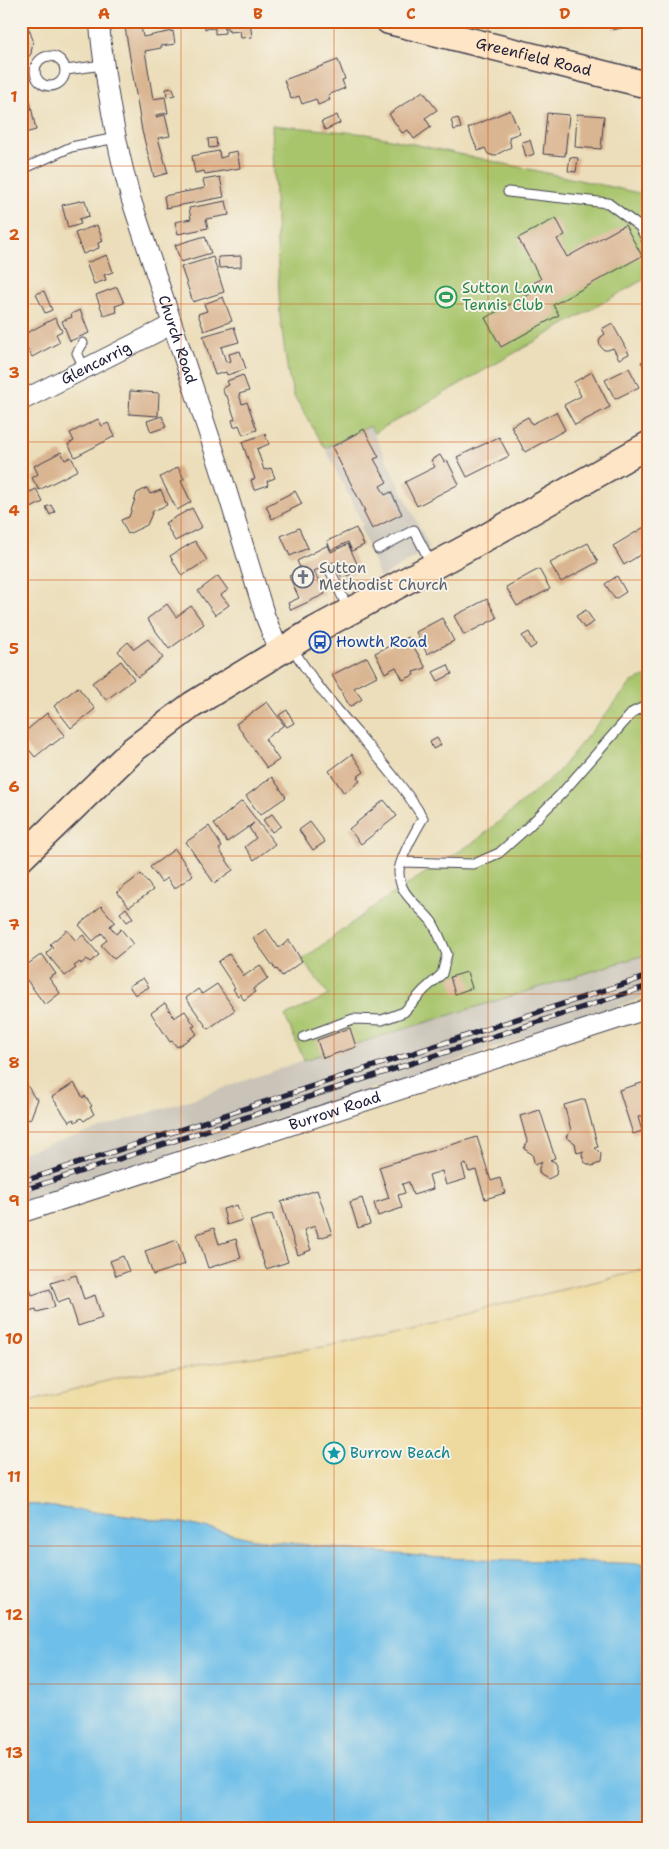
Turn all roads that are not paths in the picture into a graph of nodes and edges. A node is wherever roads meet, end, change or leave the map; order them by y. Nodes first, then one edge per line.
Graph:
1 (99, 21) edge
2 (389, 21) edge
3 (103, 65) junction
4 (66, 70) dead end
5 (648, 85) edge
6 (116, 138) junction
7 (21, 170) edge
8 (508, 192) dead end
9 (648, 242) edge
10 (172, 325) junction
11 (83, 343) dead end
12 (85, 368) junction
13 (21, 401) edge
14 (648, 445) edge
15 (378, 550) dead end
16 (432, 566) junction
17 (329, 568) dead end
18 (349, 611) junction
19 (285, 648) junction
20 (648, 705) edge
21 (21, 858) edge
22 (402, 862) junction
23 (648, 1009) edge
24 (304, 1037) dead end
25 (21, 1213) edge

1 - 3 street, Church Road
2 - 5 main road, Greenfield Road
3 - 4 lane
3 - 6 street, Church Road
6 - 7 lane
6 - 10 street, Church Road
8 - 9 lane
10 - 12 street, Glencarrig
10 - 19 street, Church Road
11 - 12 lane
12 - 13 street, Glencarrig
14 - 16 main road
15 - 16 lane
16 - 18 main road
17 - 18 lane
18 - 19 main road
19 - 21 main road
19 - 22 lane
20 - 22 lane
22 - 24 lane
23 - 25 street, Burrow Road

